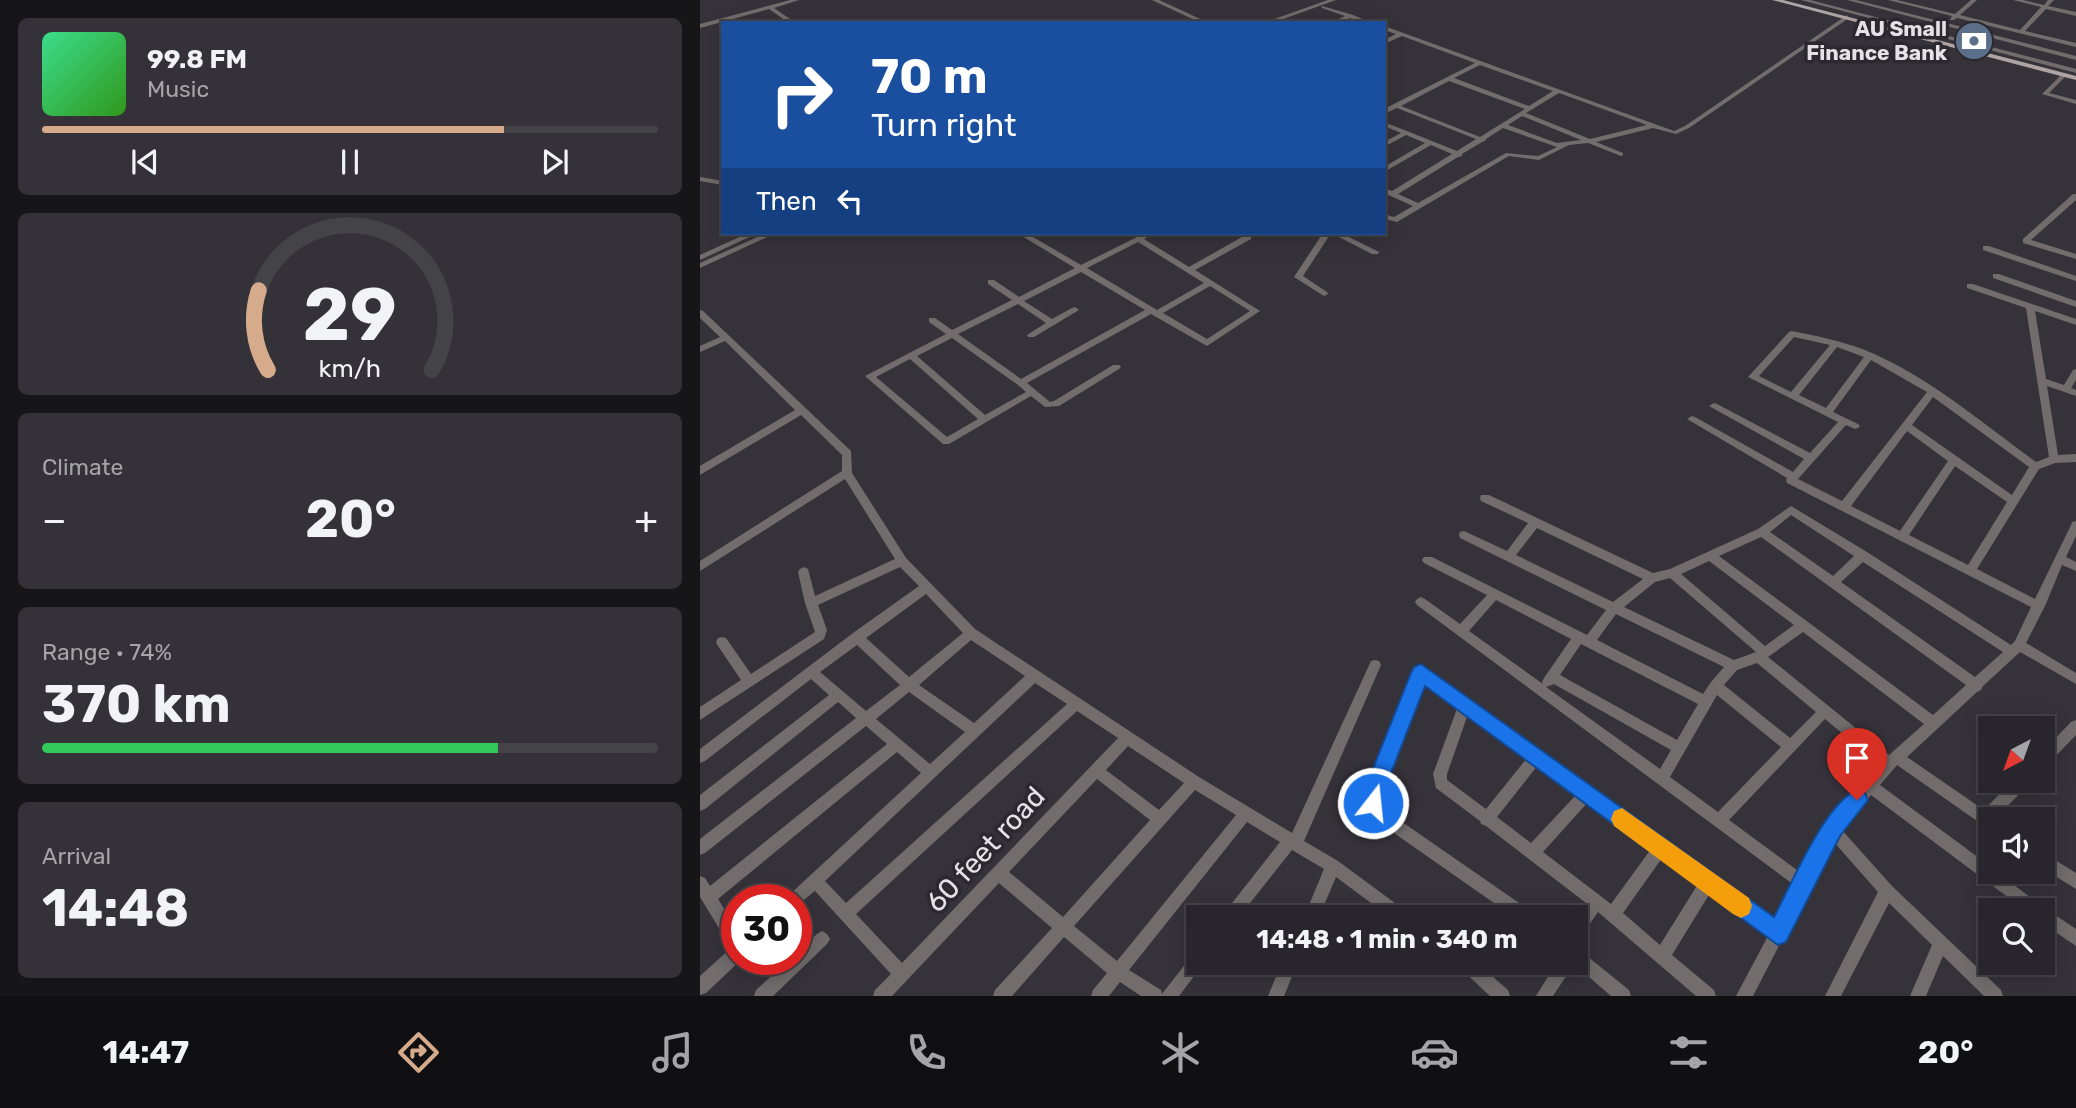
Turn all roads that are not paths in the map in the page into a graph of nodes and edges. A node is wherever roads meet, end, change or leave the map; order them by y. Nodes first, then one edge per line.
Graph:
1 (796, 0) edge
2 (1154, 0) edge
3 (1335, 0) edge
4 (1775, 0) edge
5 (1781, 0) edge
6 (1804, 0) edge
7 (1850, 0) edge
8 (1891, 0) edge
9 (1974, 0) edge
10 (2016, 0) edge
11 (2051, 0) edge
12 (2045, 6) junction
13 (769, 7) junction
14 (1324, 7) junction
15 (2076, 14) edge
16 (1351, 16) junction
17 (1956, 16) junction
18 (1846, 18) junction
19 (1290, 20) junction
20 (790, 21) edge
21 (1201, 21) edge
22 (1272, 21) edge
23 (1286, 21) edge
24 (1293, 21) edge
25 (1339, 21) edge
26 (1364, 21) edge
27 (1946, 24) junction
28 (700, 26) edge
29 (1386, 29) edge
30 (2021, 32) junction
31 (1402, 34) junction
32 (1933, 37) junction
33 (1386, 41) edge
34 (2076, 45) edge
35 (2076, 58) edge
36 (1479, 63) junction
37 (2076, 71) edge
38 (2064, 75) junction
39 (2076, 77) edge
40 (1450, 79) junction
41 (1558, 91) junction
42 (2076, 102) edge
43 (1397, 106) junction
44 (1530, 109) junction
45 (1386, 111) edge
46 (1522, 114) junction
47 (1386, 125) edge
48 (1504, 126) junction
49 (1652, 126) junction
50 (1406, 133) junction
51 (1483, 140) junction
52 (1590, 141) junction
53 (1430, 143) junction
54 (1386, 144) edge
55 (1566, 145) junction
56 (1621, 153) dead end
57 (1460, 155) junction
58 (1386, 169) edge
59 (700, 179) edge
60 (721, 183) edge
61 (1386, 191) edge
62 (1393, 194) junction
63 (2076, 196) edge
64 (1418, 206) junction
65 (1386, 217) edge
66 (750, 235) edge
67 (768, 235) edge
68 (1024, 235) edge
69 (1146, 235) edge
70 (1244, 235) edge
71 (1327, 235) edge
72 (1339, 235) edge
73 (1138, 239) junction
74 (1986, 248) dead end
75 (1375, 252) dead end
76 (2076, 257) edge
77 (700, 258) edge
78 (700, 266) edge
79 (1081, 268) junction
80 (1189, 270) junction
81 (1996, 276) dead end
82 (2076, 279) edge
83 (991, 282) dead end
84 (1210, 283) junction
85 (1970, 286) dead end
86 (1324, 294) dead end
87 (1018, 300) junction
88 (2076, 304) edge
89 (2030, 306) junction
90 (1075, 310) dead end
91 (1154, 311) junction
92 (700, 313) edge
93 (932, 320) dead end
94 (2076, 322) edge
95 (1052, 323) junction
96 (952, 334) junction
97 (1031, 335) dead end
98 (725, 338) junction
99 (1836, 343) junction
100 (700, 349) edge
101 (911, 355) junction
102 (1870, 356) junction
103 (1116, 368) dead end
104 (2076, 372) edge
105 (2042, 381) junction
106 (1021, 383) junction
107 (2071, 391) edge
108 (1032, 392) junction
109 (1931, 393) junction
110 (1793, 396) junction
111 (1714, 406) dead end
112 (800, 411) junction
113 (1827, 413) junction
114 (1692, 419) dead end
115 (985, 420) junction
116 (1844, 421) junction
117 (1855, 426) dead end
118 (1906, 426) junction
119 (1811, 458) junction
120 (2076, 458) edge
121 (2054, 459) junction
122 (1954, 460) junction
123 (2035, 466) junction
124 (700, 471) edge
125 (847, 473) junction
126 (1794, 477) junction
127 (1485, 498) dead end
128 (2013, 501) junction
129 (1844, 507) junction
130 (1535, 522) junction
131 (2076, 525) edge
132 (1762, 532) junction
133 (1464, 535) dead end
134 (1902, 537) junction
135 (1709, 555) junction
136 (1863, 555) junction
137 (1508, 557) junction
138 (1428, 560) dead end
139 (2062, 560) junction
140 (902, 561) junction
141 (700, 567) edge
142 (2076, 567) edge
143 (804, 572) dead end
144 (1970, 572) junction
145 (1672, 573) junction
146 (1653, 578) junction
147 (1833, 583) junction
148 (927, 587) junction
149 (1495, 594) junction
150 (1421, 602) dead end
151 (811, 603) junction
152 (2039, 606) junction
153 (1614, 609) junction
154 (1803, 625) junction
155 (1462, 631) junction
156 (971, 633) junction
157 (820, 635) junction
158 (857, 637) junction
159 (1584, 640) junction
160 (722, 642) dead end
161 (2016, 649) junction
162 (1762, 655) junction
163 (832, 656) junction
164 (1375, 665) dead end
165 (1733, 666) junction
166 (811, 672) junction
167 (1033, 677) junction
168 (1552, 677) junction
169 (2076, 679) edge
170 (749, 682) junction
171 (909, 685) junction
172 (1715, 686) junction
173 (1977, 686) junction
174 (1542, 690) junction
175 (839, 694) junction
176 (1706, 702) junction
177 (1465, 704) junction
178 (1075, 705) junction
179 (701, 710) edge
180 (1824, 712) junction
181 (866, 718) junction
182 (1933, 723) junction
183 (2075, 729) edge
184 (975, 731) junction
185 (1126, 738) junction
186 (897, 744) junction
187 (1789, 745) junction
188 (1679, 748) junction
189 (2055, 748) edge
190 (1537, 756) junction
191 (700, 757) edge
192 (1893, 761) junction
193 (1095, 770) junction
194 (931, 773) junction
195 (1662, 778) junction
196 (1194, 782) junction
197 (1870, 786) junction
198 (1587, 793) junction
199 (2012, 793) edge
200 (700, 804) edge
201 (1999, 807) edge
202 (1246, 813) junction
203 (1978, 815) edge
204 (1160, 819) junction
205 (1486, 819) junction
206 (1719, 820) junction
207 (1832, 829) junction
208 (1293, 841) junction
209 (1661, 847) junction
210 (700, 848) edge
211 (1532, 853) junction
212 (1333, 866) junction
213 (2055, 868) edge
214 (998, 873) junction
215 (815, 880) junction
216 (1802, 882) junction
217 (2076, 882) edge
218 (700, 883) edge
219 (1708, 883) junction
220 (811, 884) edge
221 (1887, 891) junction
222 (709, 897) junction
223 (2020, 898) edge
224 (1596, 901) junction
225 (1240, 905) edge
226 (1316, 905) edge
227 (1386, 905) edge
228 (1509, 905) edge
229 (846, 913) junction
230 (1588, 913) edge
231 (1613, 914) junction
232 (721, 917) edge
233 (2055, 923) edge
234 (1065, 925) junction
235 (1778, 934) junction
236 (2076, 938) edge
237 (822, 939) dead end
238 (1940, 944) junction
239 (1663, 955) junction
240 (1588, 966) edge
241 (721, 968) edge
242 (1118, 972) junction
243 (902, 974) junction
244 (1186, 974) edge
245 (1285, 975) edge
246 (1479, 975) edge
247 (1558, 975) edge
248 (700, 987) edge
249 (762, 996) edge
250 (881, 996) edge
251 (1001, 996) edge
252 (1099, 996) edge
253 (1155, 996) edge
254 (1169, 996) edge
255 (1276, 996) edge
256 (1502, 996) edge
257 (1544, 996) edge
258 (1623, 996) edge
259 (1708, 996) edge
260 (1744, 996) edge
261 (1833, 996) edge
262 (1918, 996) edge
263 (1995, 996) edge

1 - 13 street
2 - 21 street
3 - 14 street
3 - 22 street
4 - 18 main road
5 - 18 main road
6 - 32 street
7 - 27 street
8 - 17 street
9 - 17 street
10 - 12 street
11 - 12 street
12 - 15 street
12 - 30 street
13 - 20 street
13 - 28 street
14 - 16 street
14 - 19 street
16 - 25 street
16 - 26 street
17 - 27 street
17 - 30 street
18 - 32 main road
18 - 38 main road
18 - 49 street
19 - 23 street
19 - 24 street
27 - 32 street
27 - 35 street
29 - 31 street
30 - 34 street
31 - 33 street
31 - 36 street
32 - 37 street
32 - 39 main road
36 - 40 street
36 - 41 street
38 - 39 main road
38 - 42 street
40 - 43 street
40 - 44 street
41 - 44 street
41 - 49 street
43 - 45 street
43 - 51 street
44 - 46 street
46 - 48 street
46 - 52 street
47 - 50 street
48 - 51 street
48 - 55 street
49 - 52 street
50 - 53 street
50 - 54 street
51 - 57 street
52 - 55 street
52 - 56 street
53 - 57 street
53 - 58 street
55 - 64 street
57 - 62 street
59 - 60 street
61 - 62 street
62 - 64 street
63 - 76 street
64 - 65 street
66 - 77 street
67 - 78 street
68 - 79 street
69 - 73 street
70 - 80 street
71 - 86 street
72 - 75 street
73 - 79 street
73 - 80 street
74 - 82 street
79 - 87 street
79 - 91 street
80 - 84 street
81 - 88 street
83 - 87 street
84 - 91 street
84 - 91 street
85 - 89 street
87 - 95 street
87 - 96 street
89 - 94 street
89 - 105 street
90 - 95 street
91 - 106 street
92 - 98 street
93 - 96 street
95 - 97 street
96 - 101 street
96 - 106 street
98 - 100 street
98 - 112 street
99 - 102 street
99 - 110 street
99 - 110 street
101 - 115 street
101 - 115 street
102 - 109 street
102 - 113 street
103 - 108 street
104 - 107 street
105 - 107 street
105 - 121 street
106 - 108 street
108 - 115 street
109 - 118 street
109 - 123 street
110 - 113 street
111 - 119 street
112 - 124 street
112 - 125 street
113 - 116 street
114 - 126 street
116 - 117 street
116 - 119 street
118 - 122 street
118 - 129 street
119 - 126 street
120 - 121 street
121 - 123 street
122 - 128 street
122 - 134 street
123 - 128 street
125 - 140 street
125 - 141 street
126 - 129 street
127 - 130 street
128 - 144 street
129 - 134 street
130 - 137 street
130 - 146 street
131 - 139 street
132 - 135 street
132 - 136 street
132 - 147 street
133 - 137 street
134 - 144 street
135 - 145 street
135 - 154 street
136 - 147 street
136 - 161 street
137 - 153 street
138 - 149 street
139 - 142 street
139 - 152 street
140 - 148 street
140 - 151 street
143 - 151 street
144 - 152 street
145 - 146 street
145 - 162 street
146 - 153 street
147 - 173 street
148 - 156 street
148 - 158 street
149 - 155 street
149 - 159 street
150 - 155 street
151 - 157 street
152 - 161 street
153 - 159 street
153 - 165 street
154 - 162 street
154 - 182 street
155 - 174 street
156 - 167 street
156 - 171 street
157 - 163 street
157 - 170 street
158 - 163 street
158 - 171 street
159 - 168 street
159 - 176 street
160 - 170 street
161 - 169 street
161 - 173 street
162 - 165 street
162 - 180 street
163 - 166 street
164 - 208 street
165 - 172 street
166 - 175 street
166 - 191 street
167 - 178 street
167 - 184 street
168 - 174 street
168 - 188 street
170 - 179 street
171 - 181 street
171 - 184 street
172 - 176 street
172 - 187 street
173 - 182 street
174 - 195 street
175 - 181 street
175 - 200 street
176 - 188 street
177 - 190 street
177 - 205 street
177 - 228 street
178 - 185 street
178 - 229 street
180 - 187 street
180 - 192 street
181 - 186 street
181 - 210 street
182 - 192 street
183 - 189 street
184 - 194 street
185 - 193 street, 60 feet road
185 - 196 street
186 - 194 street
186 - 222 street
187 - 206 street
188 - 195 street
190 - 198 street
190 - 205 street
192 - 197 street
192 - 203 street
193 - 204 street
193 - 214 street, 60 feet road
194 - 215 street
195 - 206 street
196 - 202 street
196 - 204 street
197 - 207 street
197 - 223 street
198 - 209 street
198 - 211 street
199 - 201 street
202 - 208 street
202 - 242 street
204 - 234 street
205 - 211 street
206 - 216 street
207 - 216 street
207 - 221 street
208 - 212 street
208 - 225 street
209 - 219 street
209 - 231 street
211 - 224 street
212 - 226 street
212 - 227 street
213 - 217 street
214 - 234 street
214 - 243 street, 60 feet road
215 - 220 street
215 - 229 street
216 - 235 street
218 - 222 street
219 - 235 street
219 - 239 street
221 - 238 street
221 - 261 street
222 - 232 street
224 - 230 street
224 - 231 street
229 - 243 street
231 - 239 street
233 - 236 street
234 - 242 street
234 - 251 street
235 - 260 street
237 - 249 street
238 - 262 street
238 - 263 street
239 - 259 street
240 - 258 street
241 - 248 street
242 - 252 street
242 - 253 street
243 - 250 street, 60 feet road
244 - 254 street
245 - 255 street
246 - 256 street
247 - 257 street

